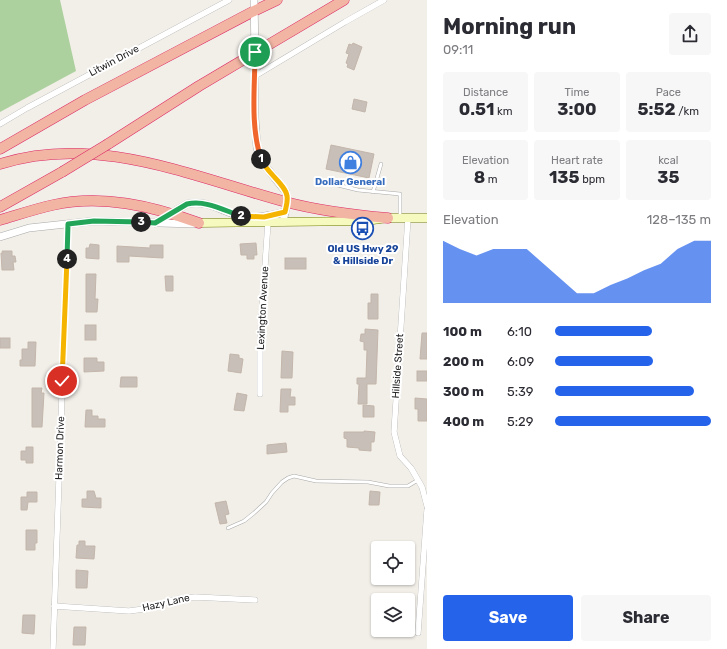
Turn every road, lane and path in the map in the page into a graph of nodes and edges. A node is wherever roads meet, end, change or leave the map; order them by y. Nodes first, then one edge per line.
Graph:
1 (229, 0) edge
2 (254, 0) edge
3 (277, 0) edge
4 (344, 0) edge
5 (384, 0) edge
6 (254, 10) junction
7 (255, 52) junction
8 (255, 76) junction
9 (0, 124) edge
10 (0, 149) edge
11 (0, 164) edge
12 (381, 164) dead end
13 (316, 180) dead end
14 (373, 192) junction
15 (0, 207) edge
16 (286, 207) junction
17 (172, 213) junction
18 (388, 218) junction
19 (404, 218) junction
20 (427, 218) edge
21 (0, 220) edge
22 (268, 222) junction
23 (283, 222) junction
24 (155, 223) junction
25 (68, 224) junction
26 (199, 224) junction
27 (0, 237) edge
28 (260, 394) dead end
29 (418, 480) junction
30 (427, 506) edge
31 (427, 510) edge
32 (228, 528) dead end
33 (255, 600) dead end
34 (54, 606) junction
35 (418, 633) dead end
36 (53, 649) edge

1 - 9 street, Litwin Drive
2 - 6 street
3 - 6 highway
4 - 7 highway
5 - 8 street
6 - 7 street
6 - 10 highway
7 - 8 street
7 - 15 highway, bridge
8 - 16 street
11 - 16 highway
12 - 14 lane
13 - 14 lane
14 - 19 lane
16 - 17 street
16 - 18 highway
16 - 23 street
17 - 21 highway
17 - 24 street
17 - 26 highway
18 - 19 main road
18 - 23 main road
19 - 20 main road
19 - 29 street, Hillside Street
22 - 23 main road
22 - 26 main road
22 - 28 street, Lexington Avenue
24 - 25 street
24 - 26 street
25 - 27 street
25 - 34 street, Harmon Drive
29 - 30 street, Hillside Street
29 - 32 lane
31 - 35 street
33 - 34 street, Hazy Lane
34 - 36 street, Harmon Drive

